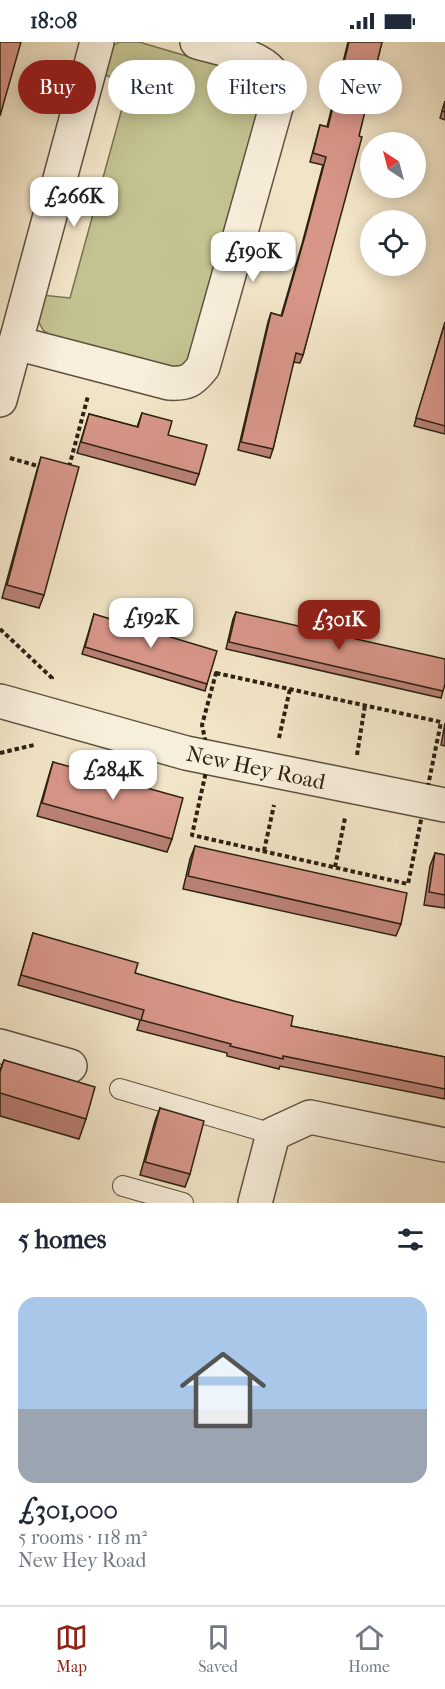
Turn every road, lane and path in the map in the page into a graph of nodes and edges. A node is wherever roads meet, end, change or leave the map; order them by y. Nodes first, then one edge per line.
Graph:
1 (97, 42) edge
2 (197, 42) edge
3 (16, 343) junction
4 (97, 364) junction
5 (0, 400) edge
6 (10, 458) dead end
7 (44, 468) edge
8 (67, 474) edge
9 (0, 629) edge
10 (290, 689) dead end
11 (0, 701) edge
12 (47, 715) junction
13 (276, 772) junction
14 (445, 805) edge
15 (264, 851) dead end
16 (0, 1046) edge
17 (69, 1066) dead end
18 (120, 1089) dead end
19 (273, 1134) junction
20 (445, 1145) edge
21 (123, 1186) dead end
22 (183, 1203) edge
23 (255, 1203) edge

1 - 3 street
2 - 4 street
3 - 4 street
3 - 5 street
4 - 8 path
6 - 7 path
9 - 12 path
10 - 13 path
11 - 12 street, New Hey Road
12 - 13 street, New Hey Road
13 - 14 street, New Hey Road
13 - 15 path
16 - 17 street
18 - 19 lane
19 - 20 street
19 - 23 street
21 - 22 lane

